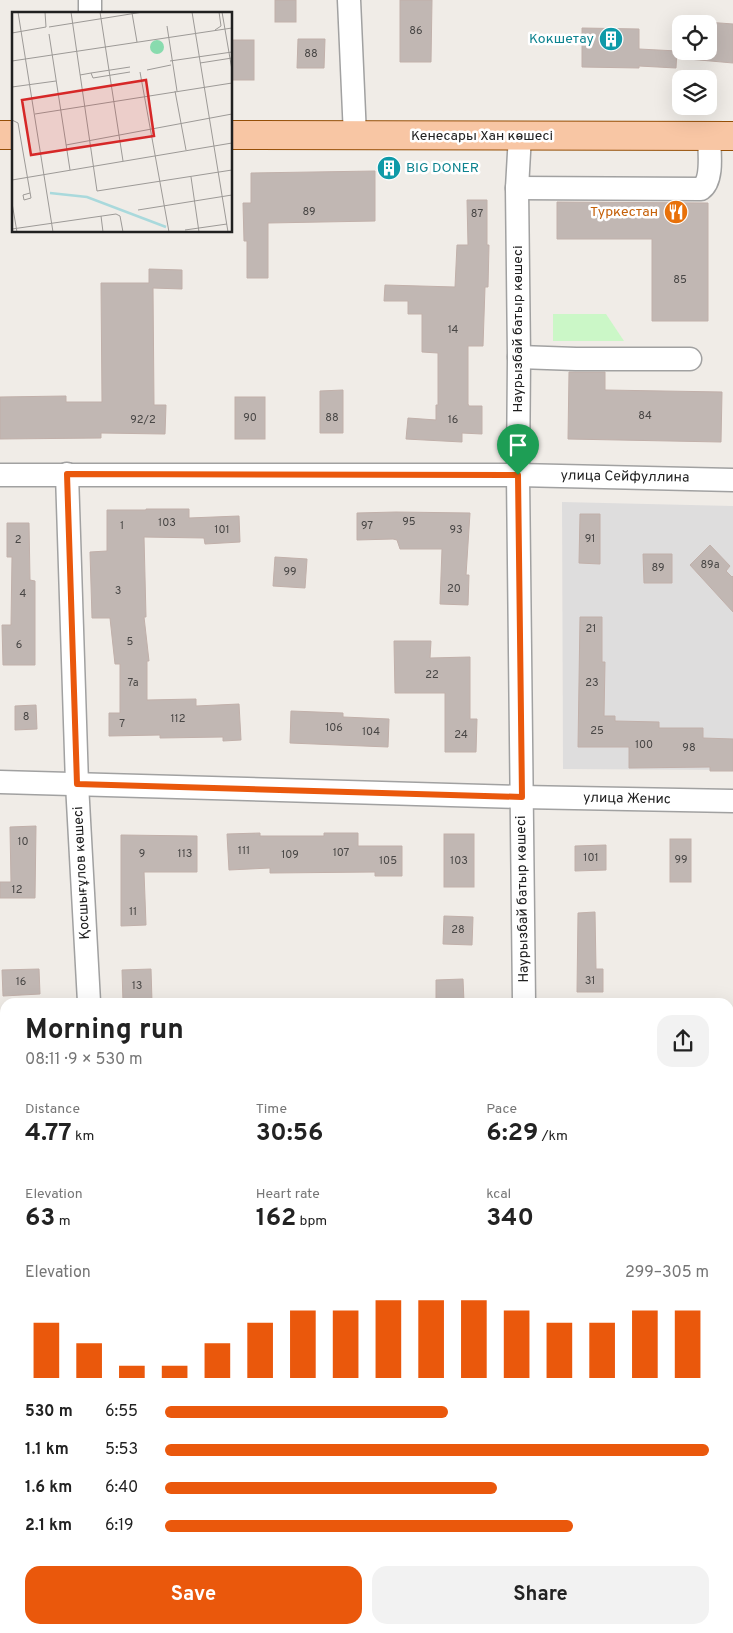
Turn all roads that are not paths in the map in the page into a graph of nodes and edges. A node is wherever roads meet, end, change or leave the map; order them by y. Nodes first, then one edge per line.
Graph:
1 (349, 0) edge
2 (232, 135) edge
3 (355, 136) junction
4 (520, 136) junction
5 (721, 136) edge
6 (518, 188) junction
7 (519, 357) junction
8 (690, 359) dead end
9 (67, 474) junction
10 (0, 475) edge
11 (518, 475) junction
12 (733, 480) edge
13 (0, 782) edge
14 (77, 784) junction
15 (522, 797) junction
16 (733, 800) edge
17 (89, 998) edge
18 (524, 998) edge

1 - 3 street
2 - 3 main road, Кенесары Хан көшесі
3 - 4 main road, Кенесары Хан көшесі
4 - 5 main road, Кенесары Хан көшесі
4 - 6 street, Наурызбай батыр көшесі
5 - 6 street
6 - 7 street, Наурызбай батыр көшесі
7 - 8 street
7 - 11 street, Наурызбай батыр көшесі
9 - 10 street, улица Сейфуллина
9 - 11 street, улица Сейфуллина
9 - 14 street, Қосшығұлов көшесі
11 - 12 street, улица Сейфуллина
11 - 15 street, Наурызбай батыр көшесі
13 - 14 street, улица Женис
14 - 15 street, улица Женис
14 - 17 street, Қосшығұлов көшесі
15 - 16 street, улица Женис
15 - 18 street, Наурызбай батыр көшесі

